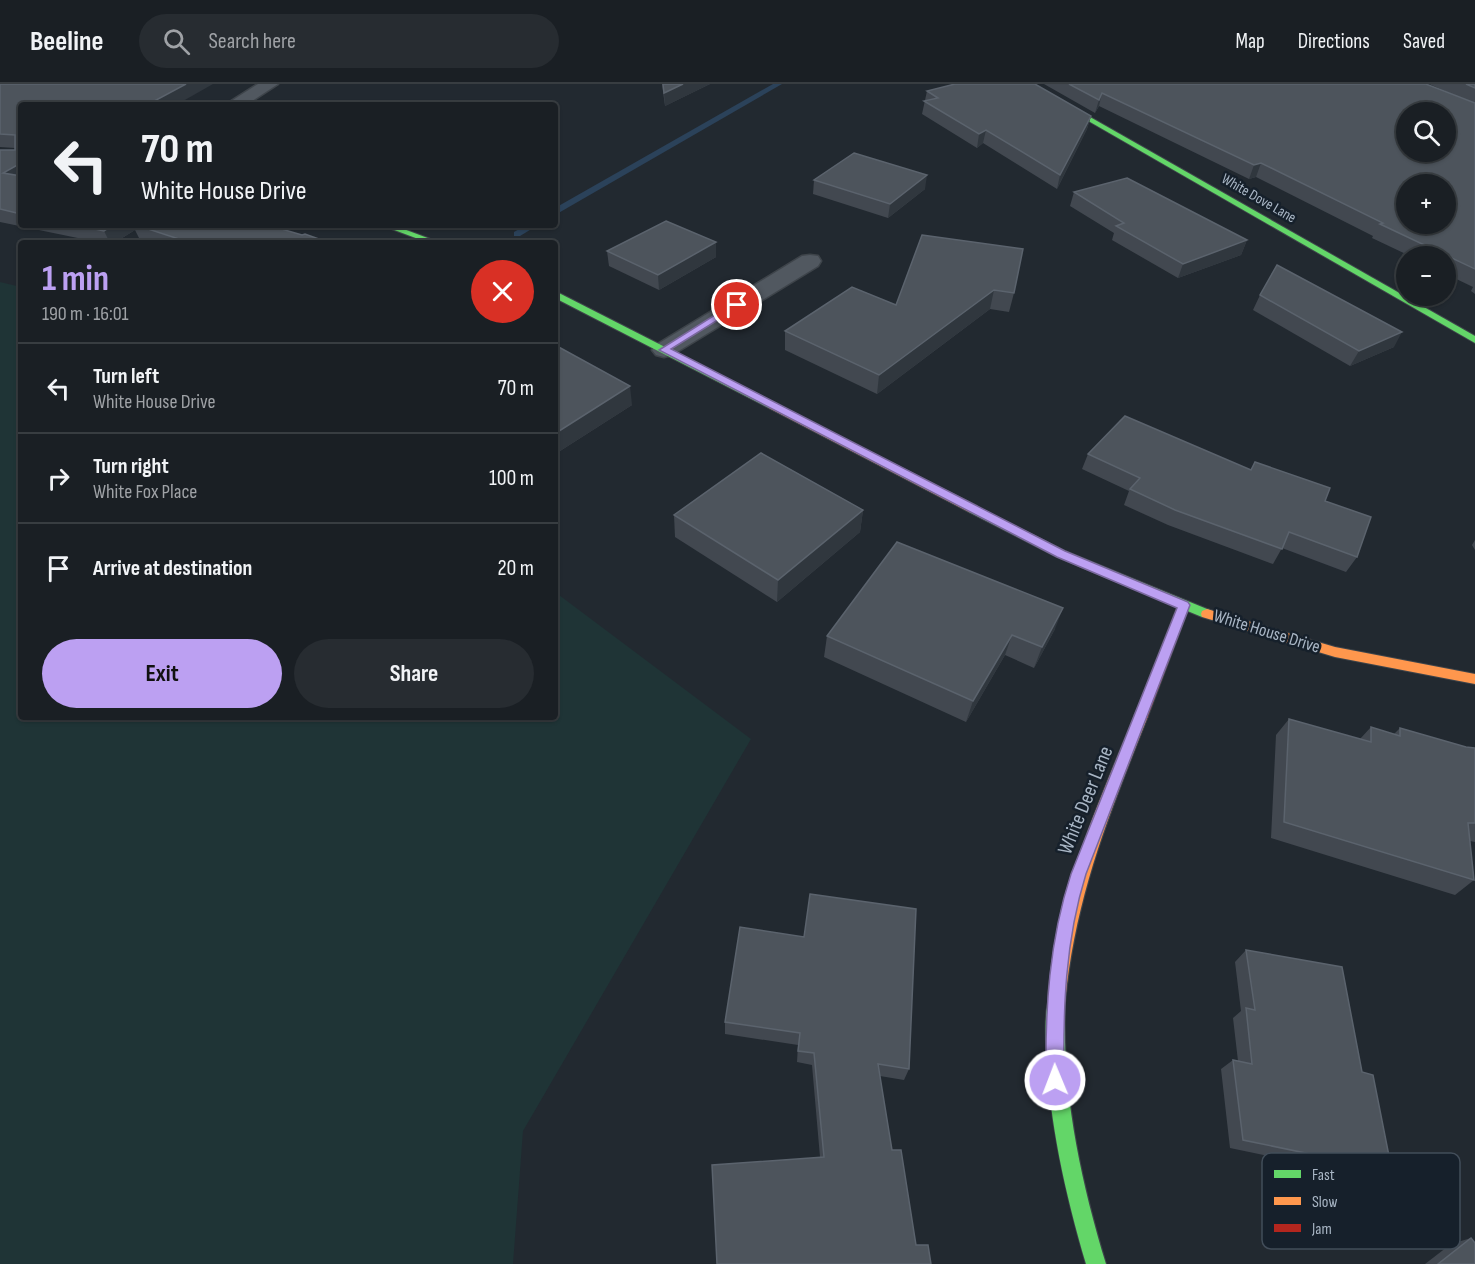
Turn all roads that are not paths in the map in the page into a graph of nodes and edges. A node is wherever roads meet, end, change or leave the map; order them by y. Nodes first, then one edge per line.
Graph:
1 (270, 84) edge
2 (1027, 84) edge
3 (239, 102) edge
4 (394, 228) edge
5 (428, 240) edge
6 (810, 261) dead end
7 (558, 296) edge
8 (1475, 340) edge
9 (664, 350) junction
10 (1184, 605) junction
11 (1475, 680) edge
12 (1096, 1264) edge

1 - 3 street
2 - 8 street, White Dove Lane
4 - 5 street
6 - 9 street
7 - 9 street, White House Drive
9 - 10 street, White House Drive
10 - 11 street, White House Drive
10 - 12 street, White Deer Lane

